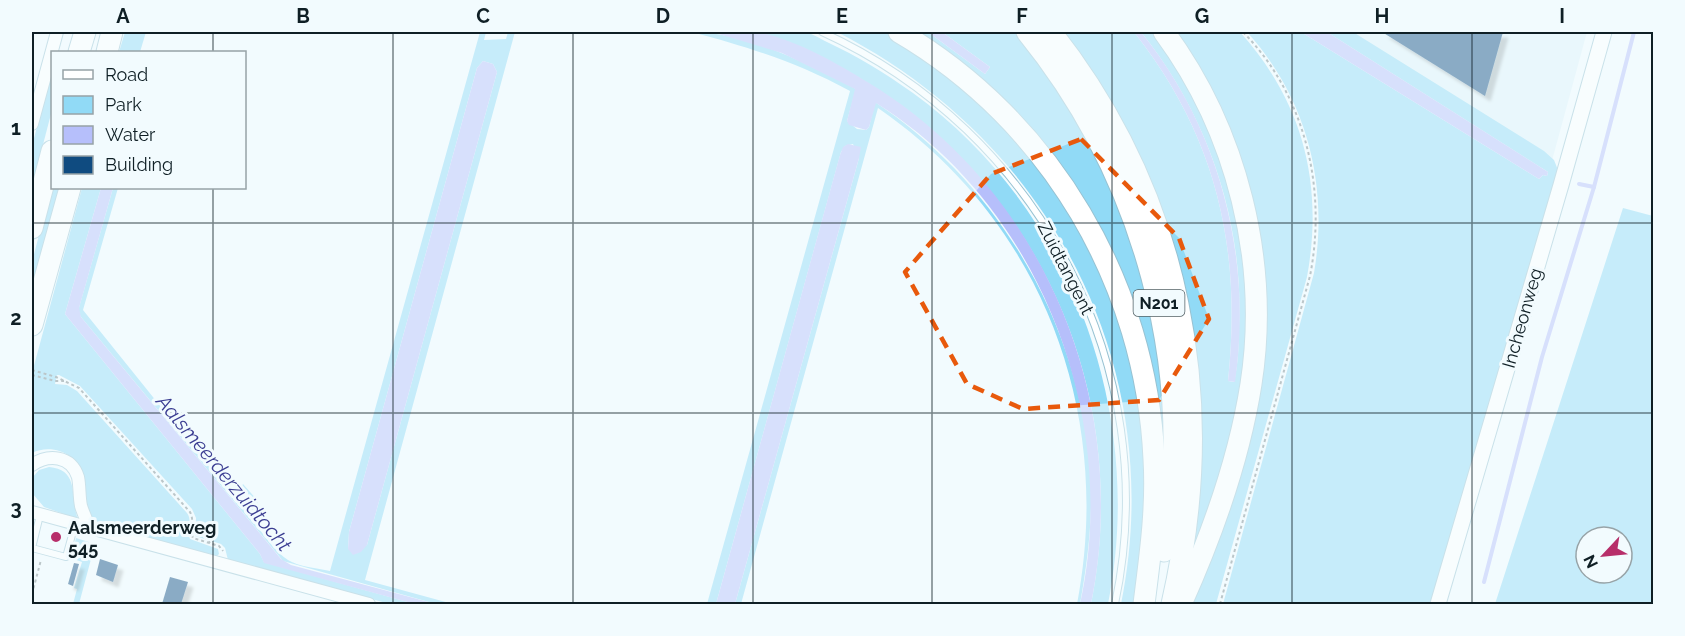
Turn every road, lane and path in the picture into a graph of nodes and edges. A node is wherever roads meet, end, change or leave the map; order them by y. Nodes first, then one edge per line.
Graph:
1 (57, 32) edge
2 (85, 32) edge
3 (112, 32) edge
4 (822, 32) edge
5 (899, 32) edge
6 (1027, 32) edge
7 (1051, 32) edge
8 (1164, 32) edge
9 (1244, 32) edge
10 (1604, 32) edge
11 (52, 51) edge
12 (80, 51) edge
13 (106, 51) edge
14 (51, 54) edge
15 (32, 124) edge
16 (51, 155) edge
17 (70, 189) edge
18 (32, 228) edge
19 (32, 325) edge
20 (32, 370) edge
21 (32, 375) edge
22 (65, 381) junction
23 (32, 465) edge
24 (36, 513) edge
25 (193, 522) junction
26 (75, 524) junction
27 (90, 528) junction
28 (210, 543) junction
29 (42, 555) dead end
30 (220, 564) junction
31 (32, 594) edge
32 (369, 604) edge
33 (1115, 604) edge
34 (1144, 604) edge
35 (1152, 604) edge
36 (1172, 604) edge
37 (1182, 604) edge
38 (1220, 604) edge
39 (1438, 604) edge

1 - 11 street
2 - 12 highway
3 - 13 highway
4 - 33 lane, Zuidtangent
5 - 34 highway, N201
6 - 35 highway, N201
7 - 36 highway, N201
8 - 37 highway
9 - 38 path
10 - 39 street, Incheonweg
14 - 15 street
16 - 18 highway
17 - 19 highway
20 - 22 path
21 - 22 path
22 - 25 path
23 - 27 street
24 - 26 street
24 - 26 lane
25 - 28 path
25 - 28 path
26 - 27 street
27 - 30 street
28 - 30 path
29 - 31 path
30 - 32 street

